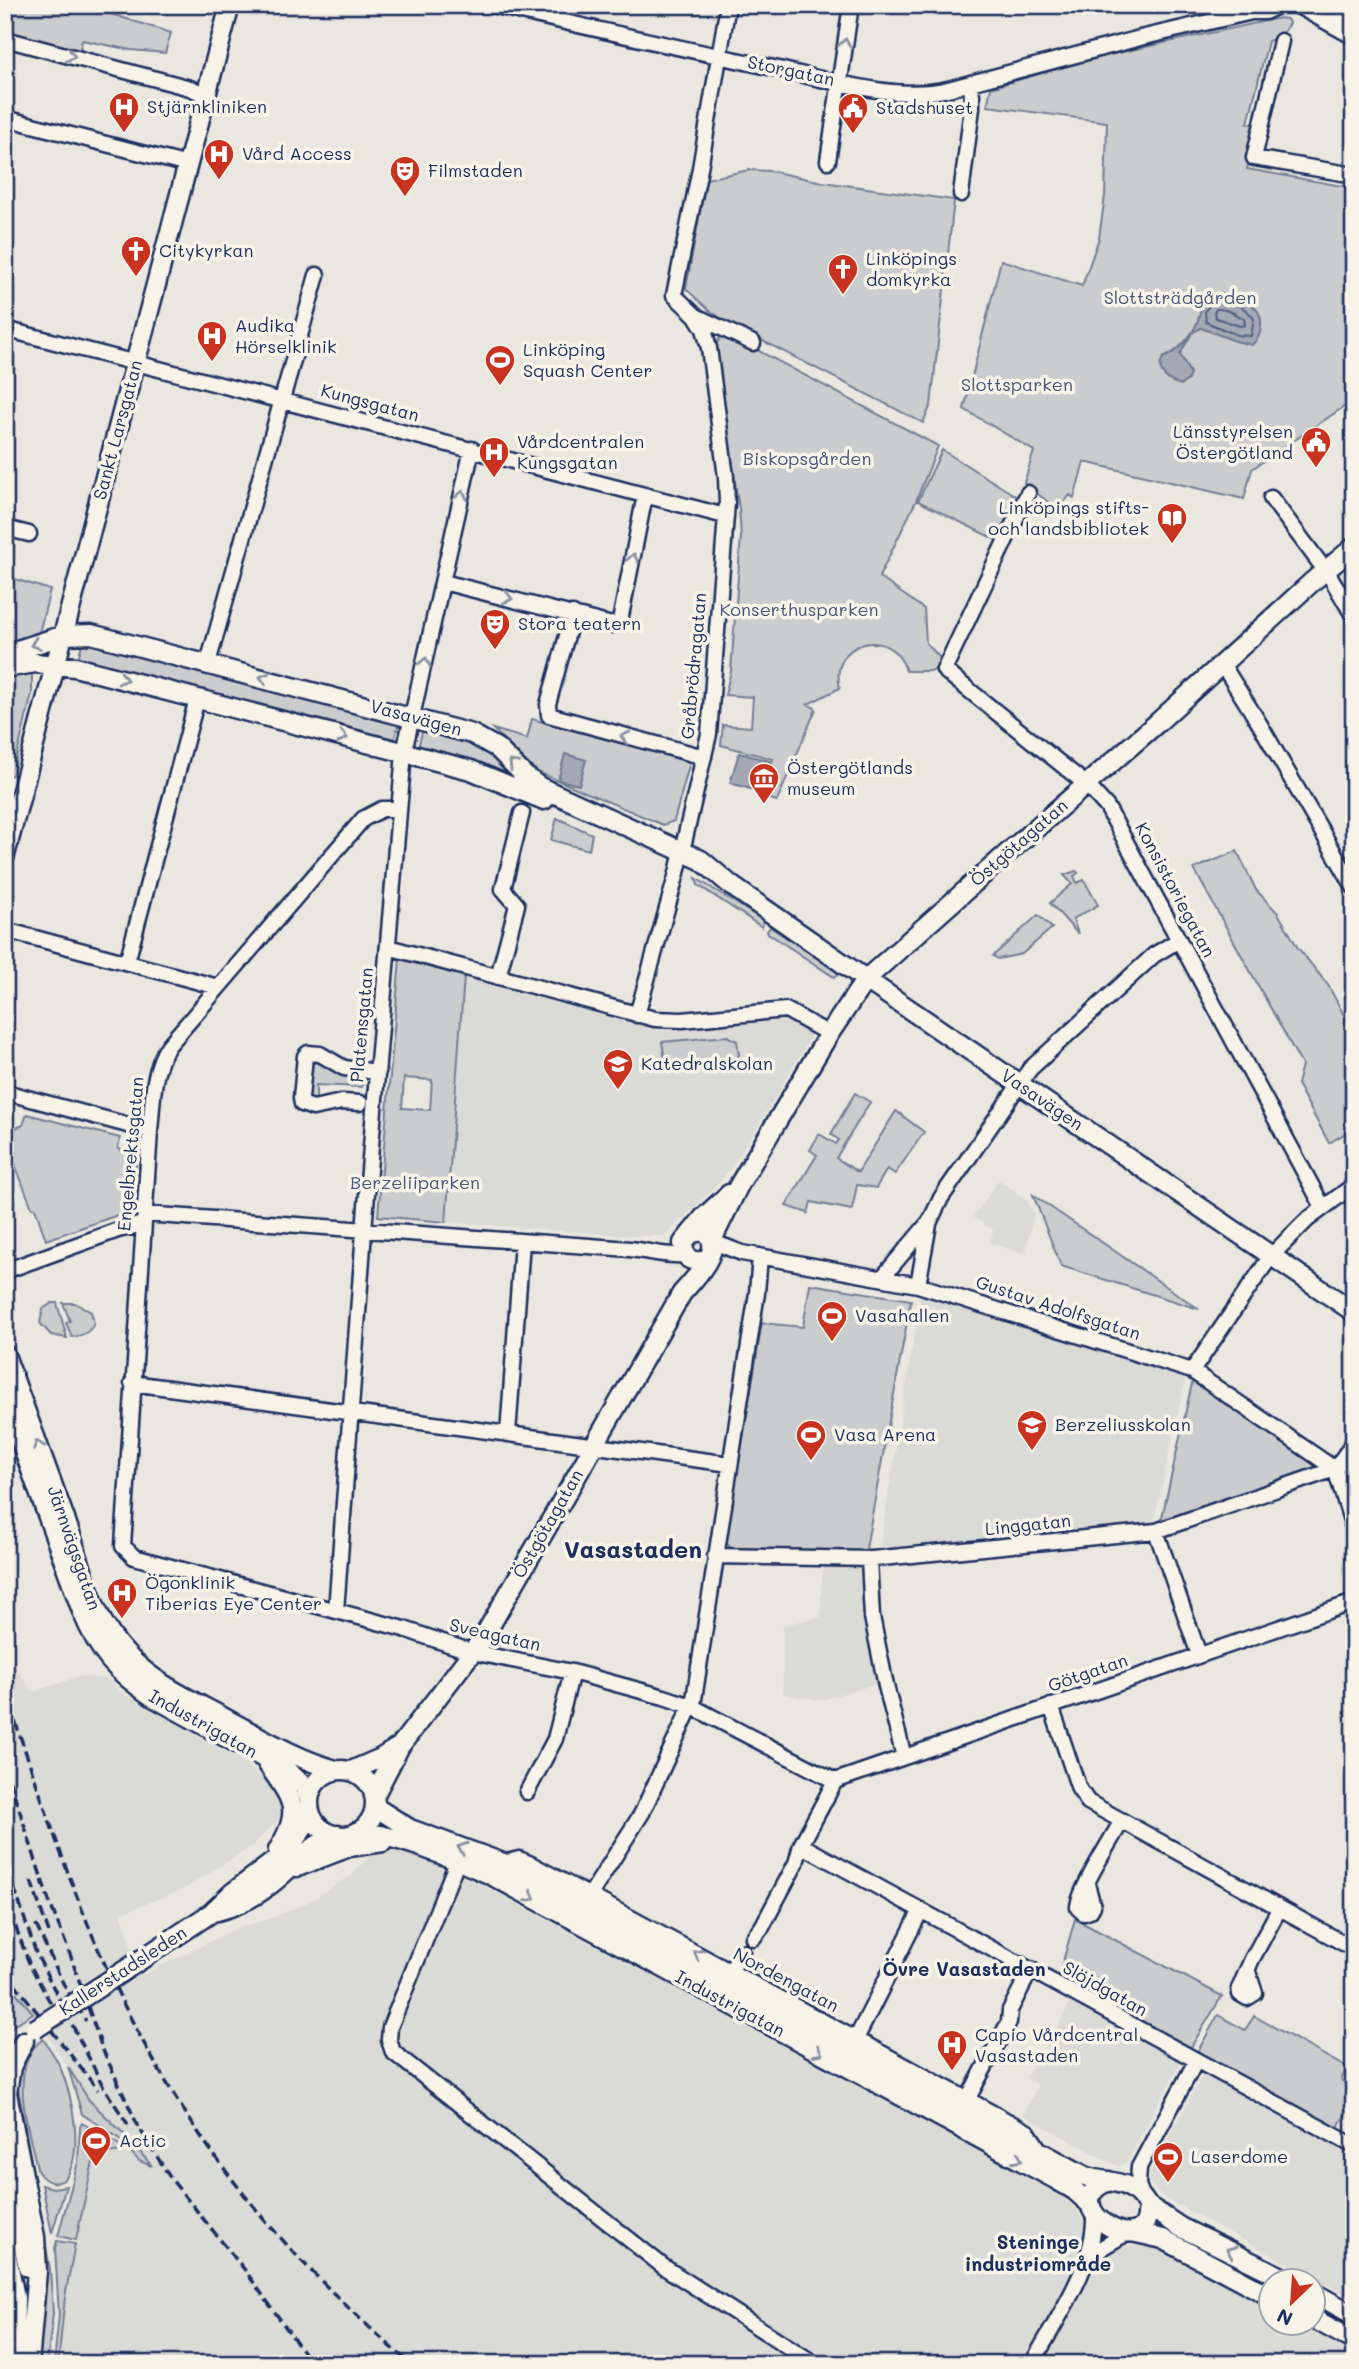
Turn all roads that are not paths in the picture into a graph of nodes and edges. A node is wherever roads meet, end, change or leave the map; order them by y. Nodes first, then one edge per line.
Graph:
1 (230, 5) edge
2 (492, 5) edge
3 (728, 5) edge
4 (851, 5) edge
5 (1280, 5) edge
6 (1300, 5) edge
7 (1327, 5) edge
8 (1257, 9) edge
9 (1354, 19) edge
10 (1354, 35) edge
11 (5, 39) edge
12 (1281, 41) dead end
13 (718, 56) junction
14 (839, 82) junction
15 (970, 83) junction
16 (206, 94) junction
17 (5, 118) edge
18 (828, 161) dead end
19 (188, 165) junction
20 (1354, 175) edge
21 (961, 194) dead end
22 (317, 275) dead end
23 (696, 316) junction
24 (5, 329) edge
25 (753, 343) dead end
26 (135, 364) junction
27 (282, 401) junction
28 (472, 449) junction
29 (1028, 493) dead end
30 (645, 495) junction
31 (1271, 498) dead end
32 (725, 516) junction
33 (5, 528) edge
34 (29, 534) dead end
35 (1354, 547) edge
36 (1324, 571) junction
37 (443, 582) junction
38 (573, 614) junction
39 (1354, 617) edge
40 (64, 635) junction
41 (5, 654) edge
42 (208, 663) junction
43 (57, 664) junction
44 (1222, 664) junction
45 (5, 668) edge
46 (197, 699) junction
47 (413, 717) junction
48 (404, 752) junction
49 (704, 757) junction
50 (1087, 785) junction
51 (398, 809) junction
52 (522, 813) dead end
53 (5, 855) edge
54 (680, 855) junction
55 (1354, 887) edge
56 (5, 930) edge
57 (1180, 940) junction
58 (388, 947) junction
59 (127, 962) junction
60 (498, 977) junction
61 (866, 979) junction
62 (219, 987) junction
63 (637, 1015) junction
64 (830, 1034) junction
65 (377, 1072) junction
66 (1019, 1084) junction
67 (5, 1092) edge
68 (360, 1103) dead end
69 (150, 1131) junction
70 (739, 1185) junction
71 (1354, 1185) edge
72 (1322, 1207) junction
73 (144, 1219) junction
74 (930, 1221) junction
75 (365, 1231) junction
76 (522, 1242) junction
77 (687, 1246) junction
78 (711, 1249) junction
79 (760, 1256) junction
80 (1272, 1256) junction
81 (5, 1271) edge
82 (882, 1278) junction
83 (918, 1285) junction
84 (682, 1293) junction
85 (1354, 1312) edge
86 (5, 1354) edge
87 (1192, 1371) junction
88 (132, 1383) junction
89 (5, 1398) edge
90 (351, 1414) junction
91 (508, 1434) junction
92 (1354, 1442) edge
93 (593, 1446) junction
94 (730, 1464) junction
95 (1335, 1469) junction
96 (1354, 1530) edge
97 (1156, 1531) junction
98 (715, 1556) junction
99 (134, 1557) joint
100 (869, 1559) junction
101 (1354, 1602) edge
102 (336, 1611) junction
103 (97, 1646) joint
104 (472, 1652) junction
105 (1199, 1655) junction
106 (572, 1672) junction
107 (196, 1702) joint
108 (691, 1706) junction
109 (1051, 1706) junction
110 (400, 1746) junction
111 (904, 1757) junction
112 (266, 1760) junction
113 (344, 1770) junction
114 (835, 1781) junction
115 (527, 1792) dead end
116 (374, 1802) junction
117 (309, 1806) junction
118 (1121, 1822) junction
119 (356, 1832) junction
120 (338, 1835) junction
121 (401, 1842) junction
122 (801, 1845) junction
123 (457, 1862) junction
124 (503, 1863) junction
125 (268, 1866) junction
126 (287, 1871) junction
127 (1087, 1884) dead end
128 (590, 1895) junction
129 (1279, 1909) junction
130 (921, 1910) junction
131 (211, 1913) junction
132 (753, 1938) dead end
133 (1354, 1949) edge
134 (742, 1952) dead end
135 (1031, 1969) junction
136 (730, 1972) junction
137 (1248, 1972) dead end
138 (21, 2037) edge
139 (856, 2039) junction
140 (5, 2051) edge
141 (1196, 2061) junction
142 (967, 2100) junction
143 (1354, 2146) edge
144 (1041, 2153) junction
145 (5, 2158) edge
146 (1139, 2168) junction
147 (1112, 2181) junction
148 (1145, 2201) junction
149 (1093, 2210) junction
150 (1130, 2232) junction
151 (7, 2256) edge
152 (1086, 2264) junction
153 (1265, 2268) edge
154 (1258, 2290) edge
155 (1328, 2301) edge
156 (1354, 2315) edge
157 (33, 2323) junction
158 (1328, 2327) edge
159 (1354, 2341) edge
160 (14, 2364) edge
161 (29, 2364) edge
162 (815, 2364) edge
163 (1031, 2364) edge

1 - 16 main road, Sankt Larsgatan
2 - 13 street, Storgatan
3 - 13 street
14 -> 4 street
5 - 8 street, Storgatan
6 - 10 main road
7 - 9 main road
8 - 15 street, Storgatan
11 -> 16 street
12 - 20 street
13 - 14 street, Storgatan
13 - 23 street
14 - 15 street, Storgatan
14 - 18 street
15 - 21 street
16 - 19 main road, Sankt Larsgatan
17 - 19 street
19 - 26 main road, Sankt Larsgatan
22 - 27 street
23 - 25 street
23 - 32 street, Gråbrödragatan
24 - 26 street, Kungsgatan
26 - 27 street, Kungsgatan
26 - 40 main road, Sankt Larsgatan
27 - 28 street, Kungsgatan
27 - 42 street
28 - 30 street, Kungsgatan
37 -> 28 street, Platensgatan
29 - 50 street, Konsistoriegatan
30 - 32 street, Kungsgatan
38 -> 30 street
31 - 36 street
32 - 49 street, Gråbrödragatan
33 - 34 street
35 - 36 main road, Östgötagatan
36 - 39 street
36 - 44 main road, Östgötagatan
37 -> 38 street
47 -> 37 street, Platensgatan
49 -> 38 street
40 -> 41 main road, Vasavägen
40 - 42 main road, Vasavägen
40 - 43 main road, Sankt Larsgatan
47 -> 42 main road, Vasavägen
43 - 45 main road, Vasavägen
43 -> 46 main road, Vasavägen
43 - 53 main road, Sankt Larsgatan
44 - 50 main road, Östgötagatan
44 - 55 street
46 -> 48 main road, Vasavägen
46 - 59 street
47 - 48 street, Platensgatan
54 -> 47 main road, Vasavägen
48 - 51 street, Platensgatan
48 - 54 main road, Vasavägen
49 - 54 street, Gråbrödragatan
50 - 57 street, Konsistoriegatan
50 - 61 main road, Östgötagatan
51 - 58 street, Platensgatan
51 - 62 street, Engelbrektsgatan
52 - 60 street
54 - 61 main road, Vasavägen
54 - 63 street, Gråbrödragatan
56 - 59 street
57 - 66 street
57 - 72 street, Konsistoriegatan
58 - 60 street
58 - 65 street, Platensgatan
59 - 62 street
60 - 63 street
61 - 64 main road, Östgötagatan
61 - 66 main road, Vasavägen
62 - 69 street, Engelbrektsgatan
63 - 64 street
64 - 70 main road, Östgötagatan
65 - 68 street
65 - 75 street, Platensgatan
66 - 74 street
66 - 80 main road, Vasavägen
67 - 69 street
69 - 73 street, Engelbrektsgatan
70 - 77 main road, Östgötagatan
70 - 78 main road, Östgötagatan
71 - 72 street
72 - 80 street
73 - 75 street
73 - 81 street
73 - 88 street, Engelbrektsgatan
74 - 82 street
74 - 83 street
75 - 76 street
75 - 90 street, Platensgatan
76 - 77 street
76 - 91 street
77 - 78 main road
77 - 78 main road
77 - 84 main road, Östgötagatan
78 - 79 street, Gustav Adolfsgatan
78 - 84 main road, Östgötagatan
79 - 82 street, Gustav Adolfsgatan
79 - 94 street
80 - 85 main road, Vasavägen
80 - 87 street
82 - 83 street, Gustav Adolfsgatan
83 - 87 street, Gustav Adolfsgatan
84 - 93 main road, Östgötagatan
107 -> 86 main road, Järnvägsgatan
87 - 95 street, Gustav Adolfsgatan
88 - 90 street
88 - 99 street, Engelbrektsgatan
89 - 103 main road, Järnvägsgatan
90 - 91 street
90 - 102 street, Platensgatan
91 - 93 street
92 - 95 street
93 - 94 street
93 - 104 main road, Östgötagatan
94 - 98 street
95 - 96 street
95 - 97 street, Linggatan
97 - 100 street, Linggatan
97 - 105 street
98 - 100 street, Linggatan
98 - 108 street
99 - 102 street, Sveagatan
100 - 111 street
101 - 105 street, Götgatan
102 - 104 street, Sveagatan
103 - 112 main road, Industrigatan
104 - 106 street, Sveagatan
104 - 110 main road, Östgötagatan
105 - 109 street, Götgatan
106 - 108 street, Sveagatan
106 - 115 street
107 - 113 main road, Industrigatan
108 - 114 street, Sveagatan
108 - 128 street
109 - 111 street, Götgatan
109 - 118 street
110 - 113 main road, Östgötagatan
110 - 116 main road, Östgötagatan
111 - 114 street, Götgatan
112 - 117 main road, Industrigatan
112 - 125 main road
113 - 116 main road
113 - 117 main road
114 - 122 street
116 - 119 main road
124 -> 116 main road, Industrigatan
117 - 120 main road
117 - 125 main road, Kallerstadsleden
118 - 127 street
118 - 129 street
119 - 120 main road
119 - 121 main road, Industrigatan
120 - 126 main road, Kallerstadsleden
121 - 123 main road, Industrigatan
121 - 126 main road
122 - 130 street, Slöjdgatan
122 - 132 street
123 -> 149 main road, Industrigatan
123 - 162 street
124 - 128 street, Nordengatan
124 - 144 main road, Industrigatan
125 - 131 main road, Kallerstadsleden
126 - 131 main road, Kallerstadsleden
136 -> 128 street, Nordengatan
129 - 133 street
129 - 137 street
130 - 135 street, Slöjdgatan
130 - 139 street
131 - 138 main road, Kallerstadsleden, bridge
134 - 136 street
135 - 141 street, Slöjdgatan
135 - 142 street
136 - 139 street, Nordengatan
138 - 140 main road, Kallerstadsleden
138 - 157 main road
139 - 142 street, Nordengatan
141 - 143 street, Slöjdgatan
141 - 146 street
142 - 144 street, Nordengatan
144 - 147 main road, Industrigatan
145 - 157 main road
146 - 147 street
146 - 148 street
147 - 148 main road
147 - 149 main road
148 - 150 main road
153 -> 148 main road
149 - 150 main road
149 - 152 street
150 - 152 street
150 - 154 main road
151 - 160 main road
152 - 163 street
155 - 156 main road
157 - 161 main road
158 - 159 main road

